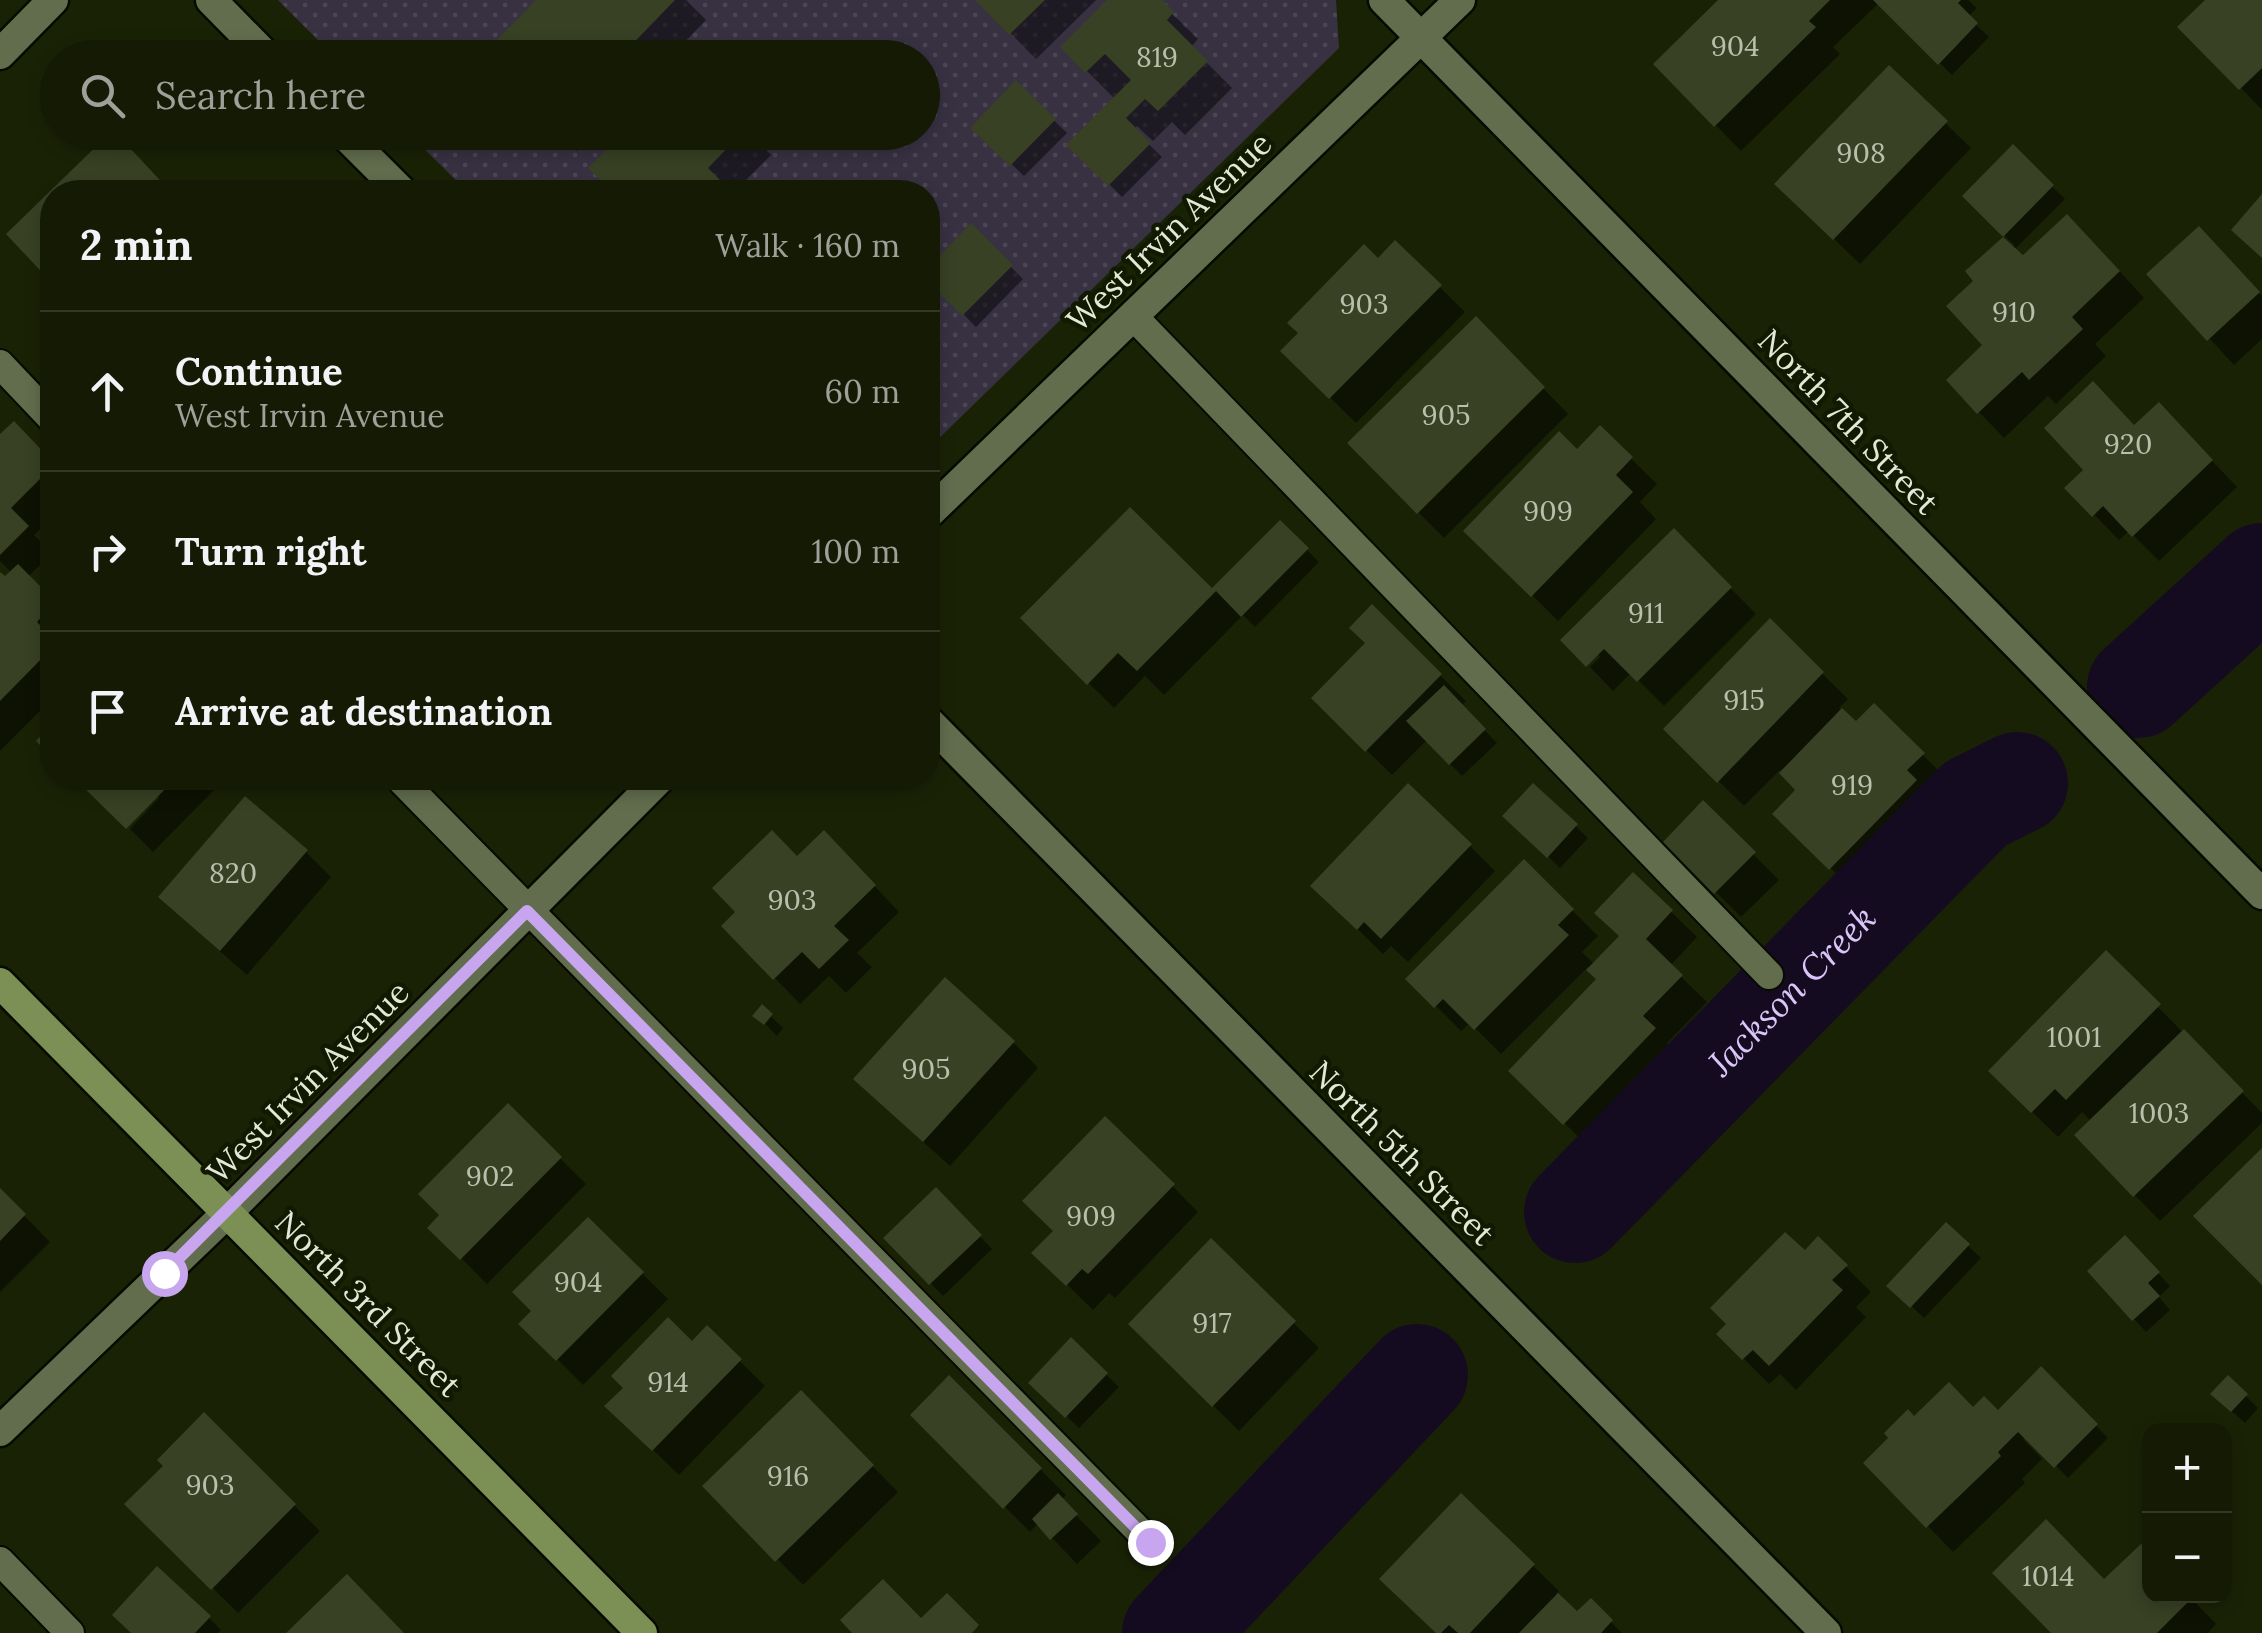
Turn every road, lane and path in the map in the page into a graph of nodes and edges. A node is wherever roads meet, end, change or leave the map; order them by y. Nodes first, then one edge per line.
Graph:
1 (53, 0) edge
2 (210, 0) edge
3 (1384, 0) edge
4 (1460, 0) edge
5 (1422, 38) junction
6 (250, 40) edge
7 (0, 54) edge
8 (360, 150) edge
9 (390, 180) edge
10 (1133, 316) junction
11 (0, 364) edge
12 (40, 406) edge
13 (940, 502) edge
14 (940, 733) edge
15 (410, 790) edge
16 (648, 790) edge
17 (2262, 894) edge
18 (527, 911) junction
19 (1770, 975) dead end
20 (0, 982) edge
21 (228, 1212) junction
22 (0, 1430) edge
23 (1150, 1542) dead end
24 (0, 1561) edge
25 (70, 1633) edge
26 (642, 1633) edge
27 (1826, 1633) edge

1 - 7 street
2 - 6 street
3 - 5 street, North 7th Street
4 - 5 street, West Irvin Avenue
5 - 10 street, West Irvin Avenue
5 - 17 street, North 7th Street
8 - 9 street
10 - 13 street, West Irvin Avenue
10 - 19 lane
11 - 12 lane
14 - 27 street, North 5th Street
15 - 18 lane
16 - 18 street, West Irvin Avenue
18 - 21 street, West Irvin Avenue
18 - 23 lane
20 - 21 main road, North 3rd Street
21 - 22 street, West Irvin Avenue
21 - 26 main road, North 3rd Street
24 - 25 lane

